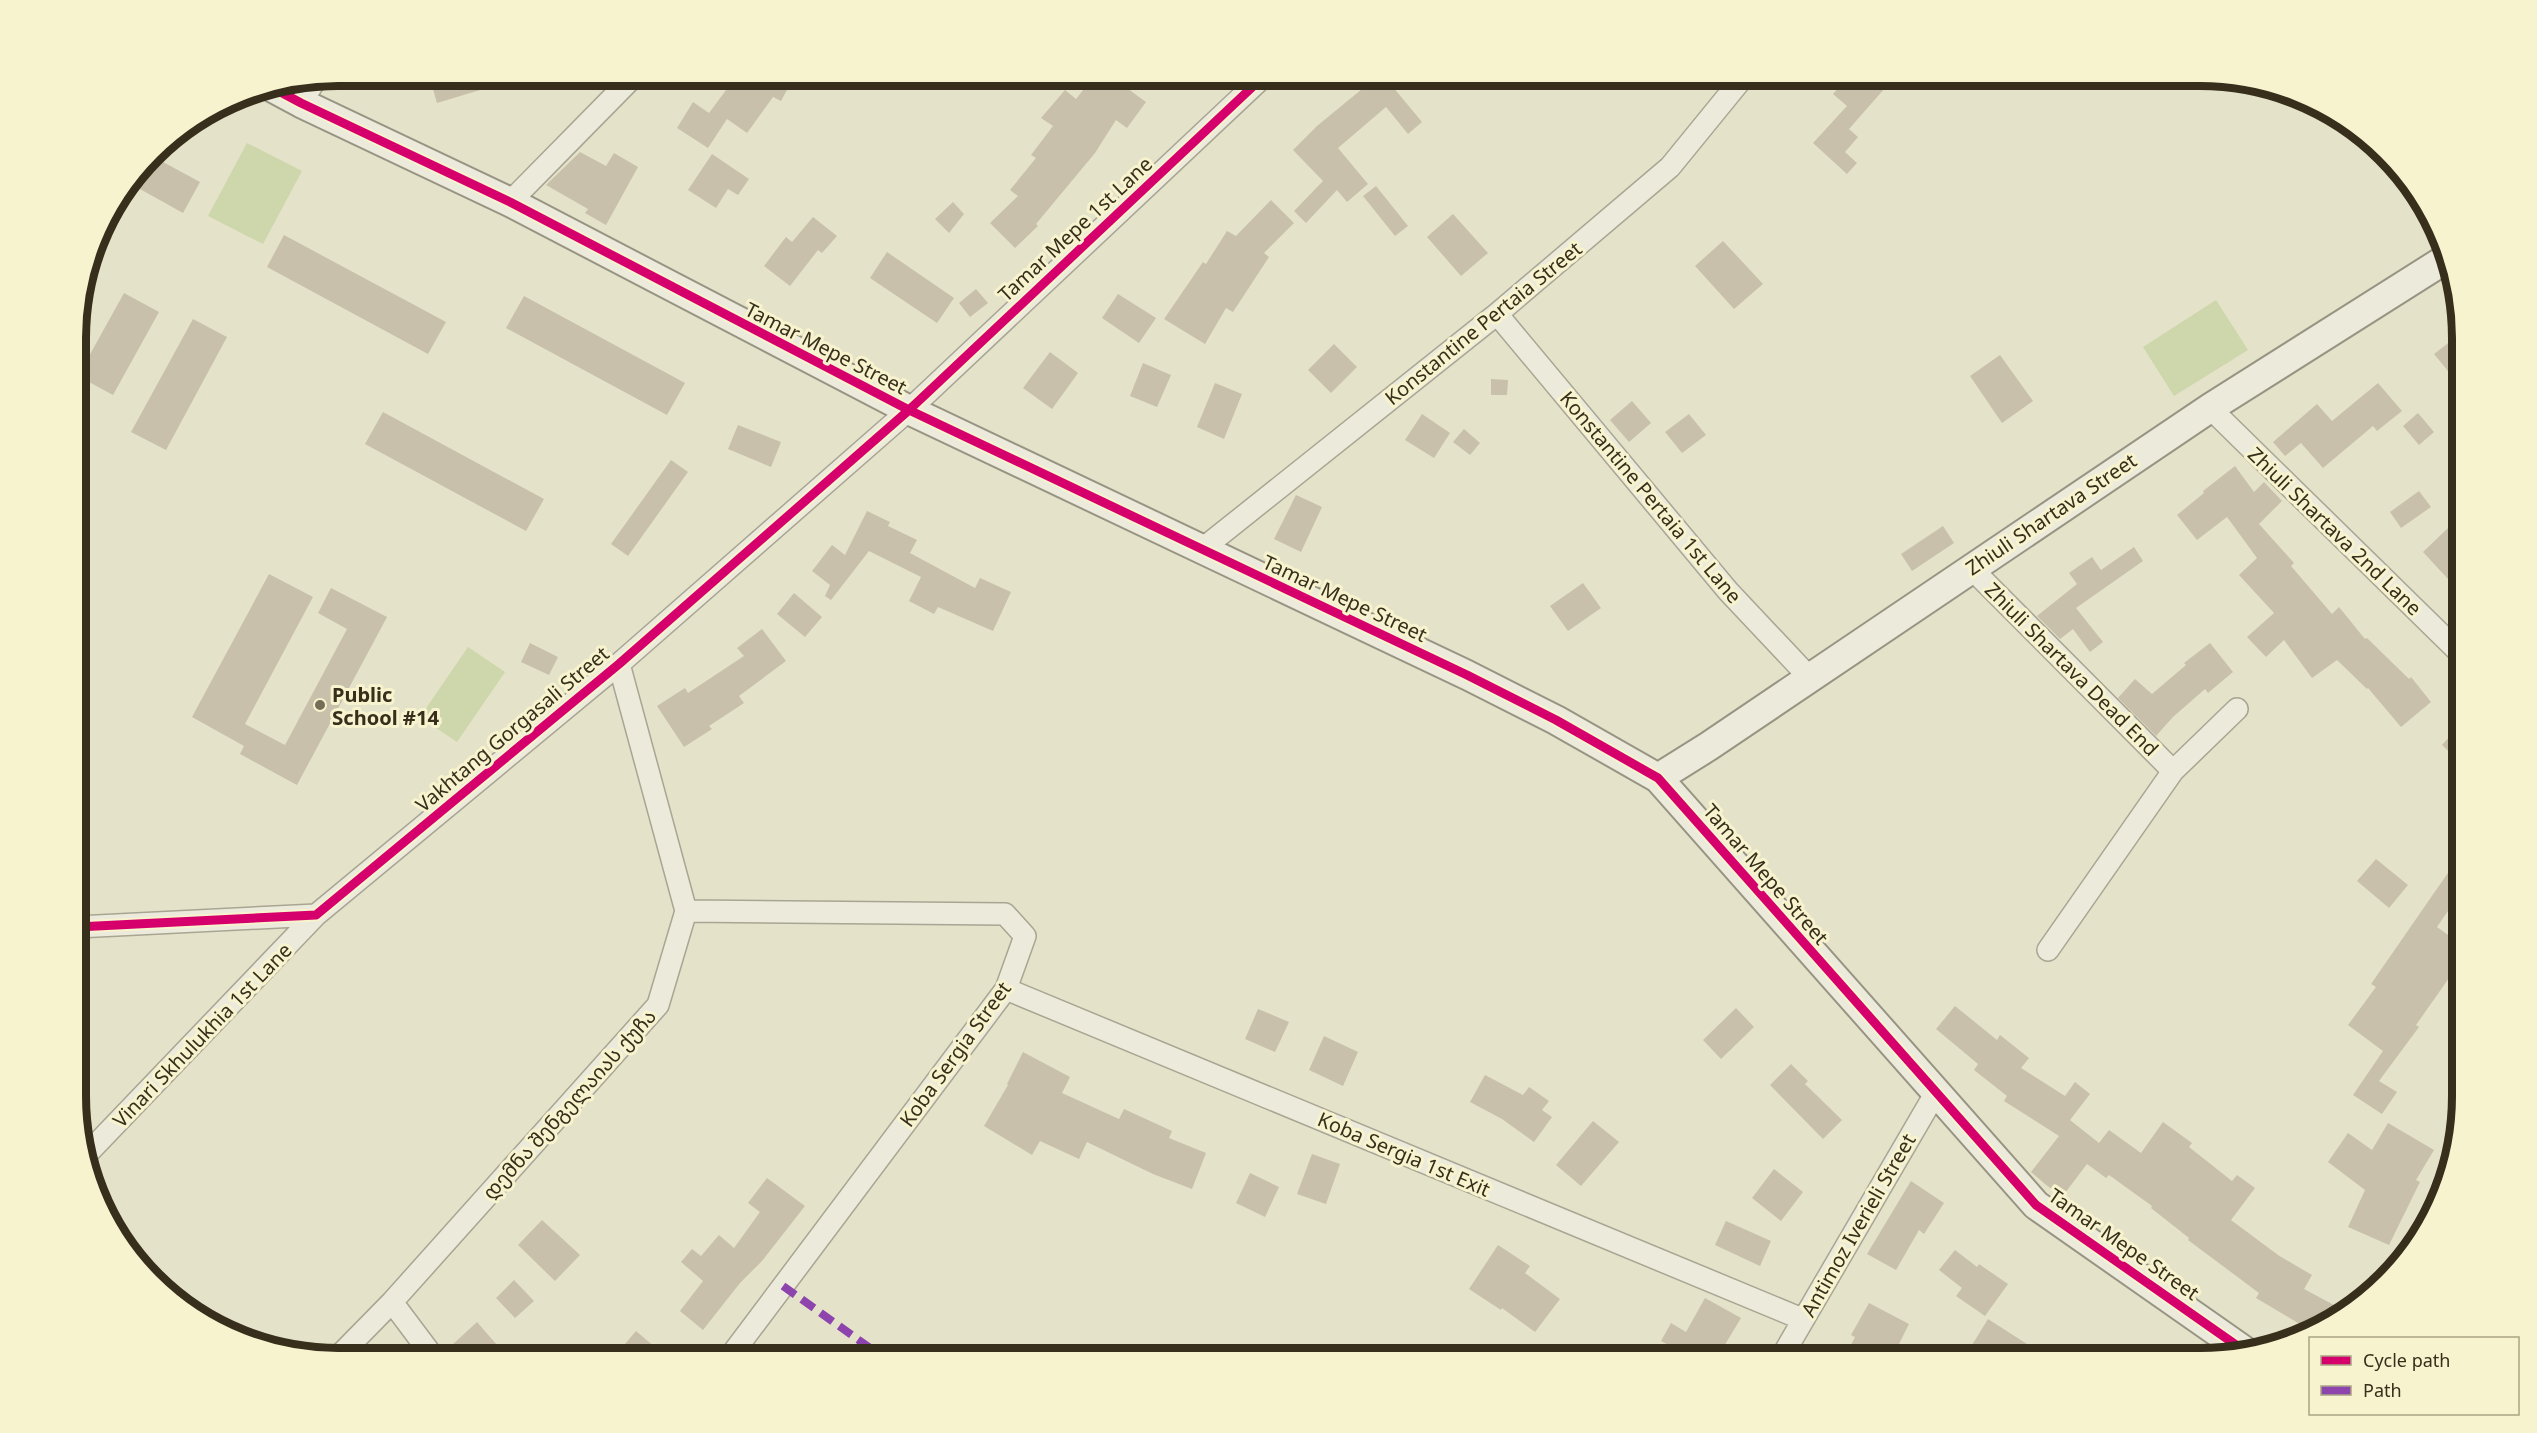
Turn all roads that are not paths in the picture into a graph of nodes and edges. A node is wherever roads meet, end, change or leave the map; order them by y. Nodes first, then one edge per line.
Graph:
1 (625, 86) edge
2 (1253, 86) edge
3 (1736, 86) edge
4 (311, 87) edge
5 (280, 92) edge
6 (301, 104) junction
7 (510, 202) junction
8 (2440, 264) edge
9 (1497, 314) junction
10 (2210, 408) junction
11 (909, 410) junction
12 (1202, 550) junction
13 (1971, 568) junction
14 (2452, 644) edge
15 (620, 664) junction
16 (1809, 677) junction
17 (2237, 709) dead end
18 (2173, 771) junction
19 (1658, 778) junction
20 (686, 911) junction
21 (316, 915) junction
22 (86, 927) edge
23 (2048, 950) dead end
24 (1006, 989) junction
25 (1935, 1094) junction
26 (91, 1149) edge
27 (392, 1302) junction
28 (1802, 1319) junction
29 (2235, 1345) edge
30 (347, 1348) edge
31 (426, 1348) edge
32 (737, 1348) edge
33 (1786, 1348) edge

1 - 7 street
2 - 11 street, Tamar Mepe 1st Lane
3 - 9 street, Konstantine Pertaia Street
4 - 6 street
5 - 6 street, Tamar Mepe Street
6 - 7 street, Tamar Mepe Street
7 - 11 street, Tamar Mepe Street
8 - 10 street, Zhiuli Shartava Street
9 - 12 street, Konstantine Pertaia Street
9 - 16 street, Konstantine Pertaia 1st Lane
10 - 13 street, Zhiuli Shartava Street
10 - 14 street, Zhiuli Shartava 2nd Lane
11 - 12 street, Tamar Mepe Street
11 - 15 street, Vakhtang Gorgasali Street
12 - 19 street, Tamar Mepe Street
13 - 16 street, Zhiuli Shartava Street
13 - 18 street, Zhiuli Shartava Dead End
15 - 20 street
15 - 21 street, Vakhtang Gorgasali Street
16 - 19 street, Zhiuli Shartava Street
17 - 18 street, Zhiuli Shartava Dead End
18 - 23 street, Zhiuli Shartava Dead End
19 - 25 street, Tamar Mepe Street
20 - 24 street, Koba Sergia Street
20 - 27 street, დემნა შენგელაიას ქუჩა
21 - 22 street
21 - 26 street, Vinari Skhulukhia 1st Lane
24 - 28 street, Koba Sergia 1st Exit
24 - 32 street, Koba Sergia Street
25 - 28 street, Antimoz Iverieli Street
25 - 29 street, Tamar Mepe Street
27 - 30 street, დემნა შენგელაიას ქუჩა
27 - 31 street
28 - 33 street, Antimoz Iverieli Street

